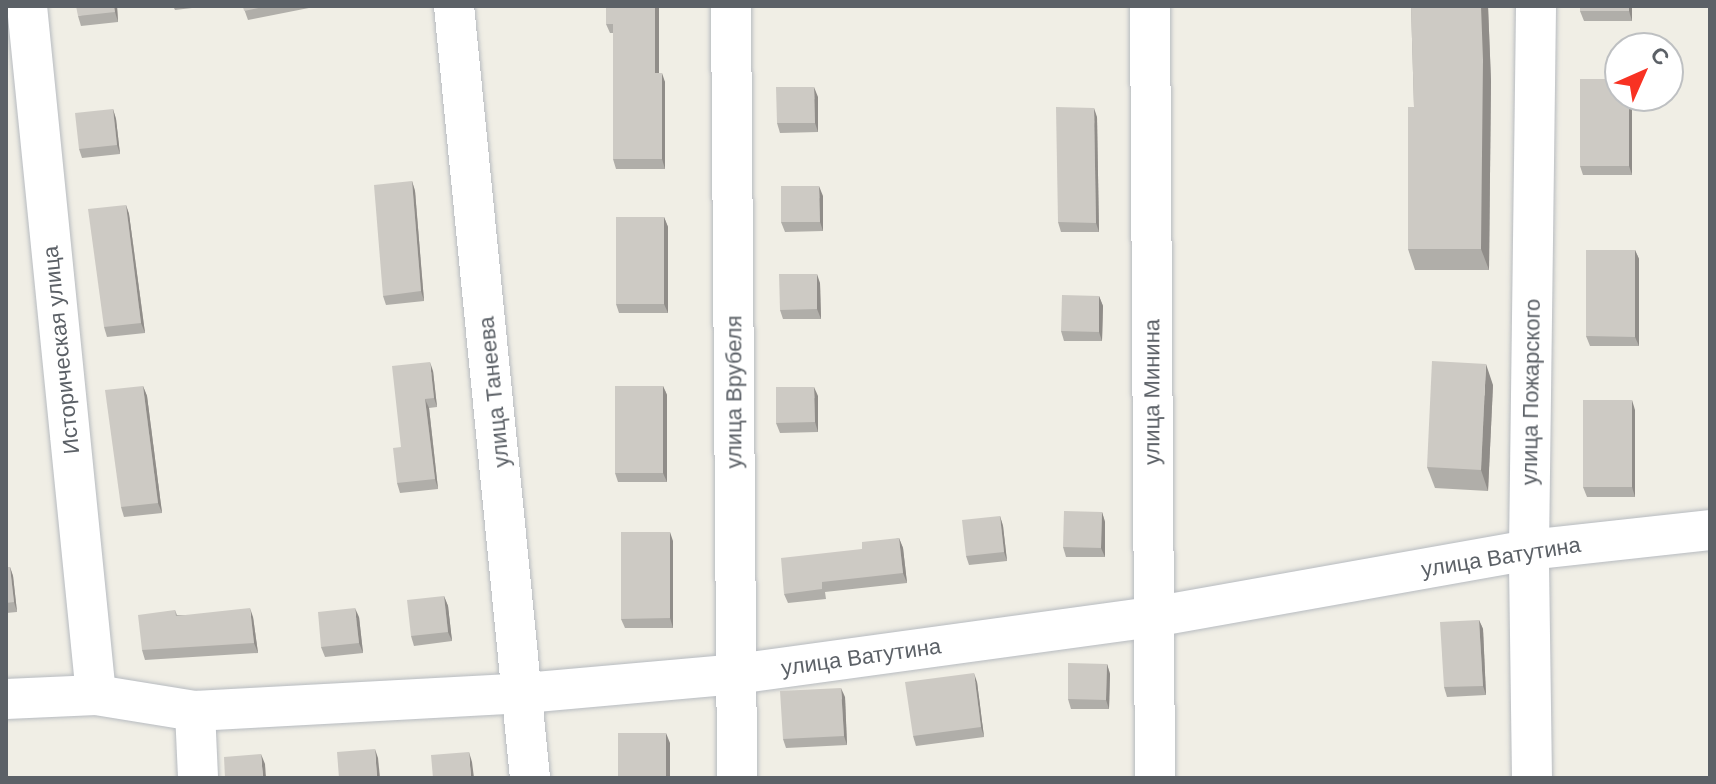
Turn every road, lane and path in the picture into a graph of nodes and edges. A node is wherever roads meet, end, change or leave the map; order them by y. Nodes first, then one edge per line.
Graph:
1 (27, 6) edge
2 (454, 6) edge
3 (731, 6) edge
4 (1150, 6) edge
5 (1536, 6) edge
6 (1710, 530) edge
7 (1529, 550) junction
8 (1153, 617) junction
9 (736, 674) junction
10 (525, 693) junction
11 (96, 695) junction
12 (6, 699) edge
13 (195, 711) junction
14 (198, 778) edge
15 (530, 778) edge
16 (737, 778) edge
17 (1155, 778) edge
18 (1532, 778) edge

1 - 11 street, Историческая улица
2 - 10 street, улица Танеева
3 - 9 street, улица Врубеля
4 - 8 street, улица Минина
5 - 7 street, улица Пожарского
6 - 7 street, улица Ватутина
7 - 8 street, улица Ватутина
7 - 18 street, улица Пожарского
8 - 9 street, улица Ватутина
8 - 17 street, улица Минина
9 - 10 street, улица Ватутина
9 - 16 street, улица Врубеля
10 - 13 street, улица Ватутина
10 - 15 street, улица Танеева
11 - 12 street, улица Ватутина
11 - 13 street, улица Ватутина
13 - 14 street

